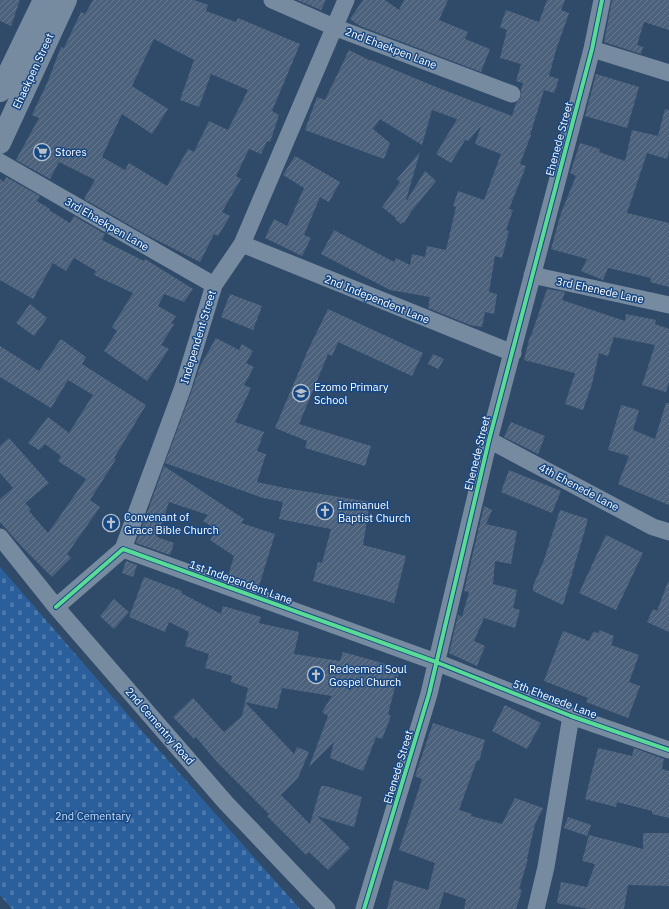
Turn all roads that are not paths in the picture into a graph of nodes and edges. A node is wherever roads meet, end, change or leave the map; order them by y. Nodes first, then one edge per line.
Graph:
1 (44, 0) edge
2 (66, 0) edge
3 (272, 0) edge
4 (346, 0) edge
5 (602, 0) edge
6 (334, 27) junction
7 (592, 49) junction
8 (669, 73) edge
9 (0, 91) edge
10 (512, 94) dead end
11 (0, 143) edge
12 (0, 162) edge
13 (242, 244) junction
14 (532, 275) junction
15 (214, 285) junction
16 (669, 305) edge
17 (513, 353) junction
18 (489, 440) junction
19 (669, 532) edge
20 (0, 537) edge
21 (123, 549) junction
22 (56, 606) junction
23 (436, 662) junction
24 (571, 716) junction
25 (669, 750) edge
26 (327, 909) edge
27 (364, 909) edge
28 (536, 909) edge

1 - 9 street, Ehaekpen Street
2 - 11 street, Ehaekpen Street
3 - 6 street, 2nd Ehaekpen Lane
4 - 6 street, Independent Street
5 - 7 street, Ehenede Street
6 - 10 street, 2nd Ehaekpen Lane
6 - 13 street, Independent Street
7 - 8 street
7 - 14 street, Ehenede Street
12 - 15 street, 3rd Ehaekpen Lane
13 - 15 street, Independent Street
13 - 17 street, 2nd Independent Lane
14 - 16 street, 3rd Ehenede Lane
14 - 17 street, Ehenede Street
15 - 21 street, Independent Street
17 - 18 street, Ehenede Street
18 - 19 street, 4th Ehenede Lane
18 - 23 street, Ehenede Street
20 - 22 street, 2nd Cementry Road
21 - 22 street
21 - 23 street, 1st Independent Lane
22 - 26 street, 2nd Cementry Road
23 - 24 street, 5th Ehenede Lane
23 - 27 street, Ehenede Street
24 - 25 street, 5th Ehenede Lane
24 - 28 street

